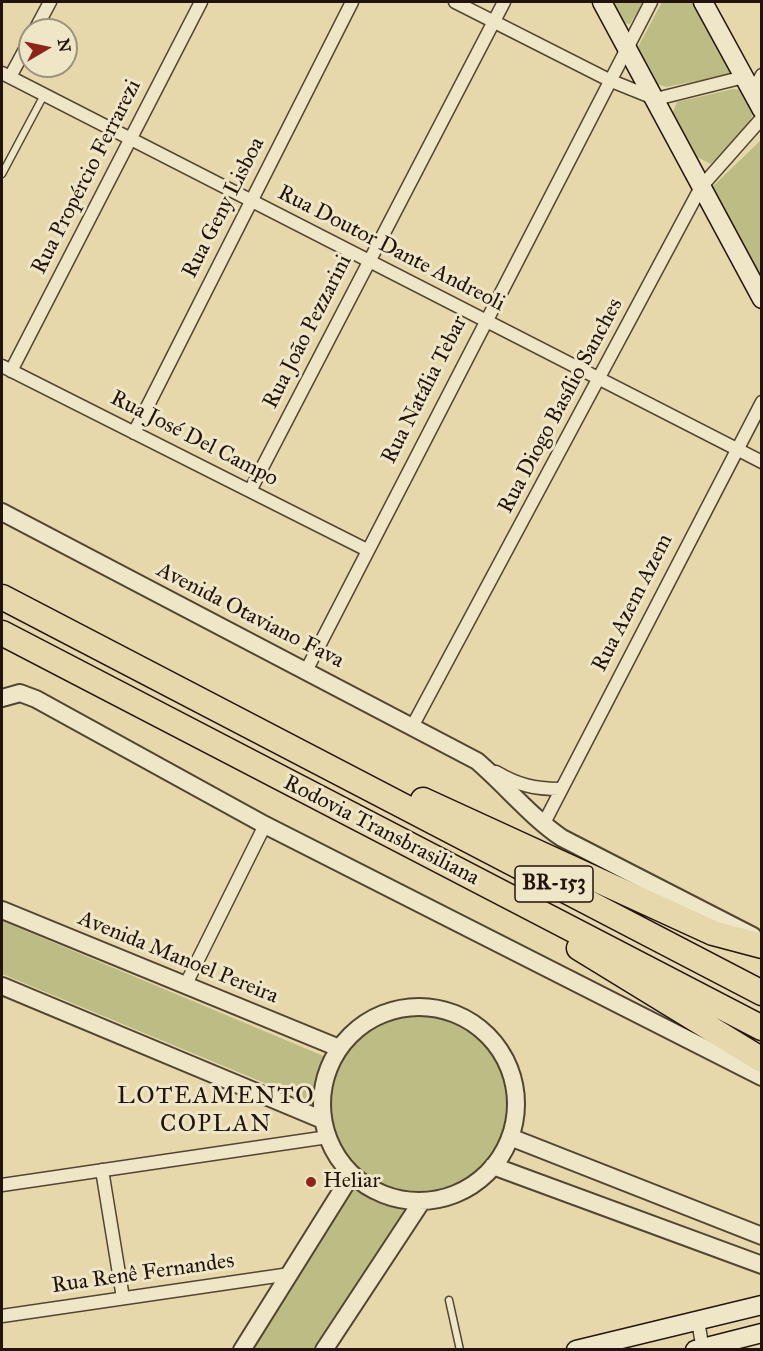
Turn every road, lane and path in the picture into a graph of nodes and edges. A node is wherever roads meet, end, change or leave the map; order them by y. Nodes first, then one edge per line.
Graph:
1 (50, 2) edge
2 (201, 2) edge
3 (352, 2) edge
4 (455, 2) edge
5 (504, 2) edge
6 (602, 2) edge
7 (651, 2) edge
8 (703, 2) edge
9 (41, 18) edge
10 (493, 21) junction
11 (627, 47) junction
12 (18, 58) edge
13 (6, 75) edge
14 (753, 76) edge
15 (609, 80) junction
16 (44, 95) junction
17 (656, 99) junction
18 (762, 110) edge
19 (762, 118) edge
20 (130, 139) junction
21 (2, 174) edge
22 (701, 187) junction
23 (251, 201) junction
24 (368, 260) junction
25 (762, 299) edge
26 (485, 320) junction
27 (6, 369) edge
28 (599, 379) junction
29 (762, 402) edge
30 (134, 433) junction
31 (736, 450) junction
32 (762, 462) edge
33 (250, 491) junction
34 (2, 512) edge
35 (367, 550) junction
36 (2, 597) edge
37 (2, 633) edge
38 (306, 671) junction
39 (2, 698) edge
40 (413, 725) junction
41 (477, 761) junction
42 (346, 776) junction
43 (560, 789) junction
44 (265, 825) junction
45 (543, 825) junction
46 (2, 910) edge
47 (544, 916) junction
48 (762, 940) edge
49 (762, 946) edge
50 (2, 986) edge
51 (185, 986) junction
52 (762, 993) edge
53 (762, 1028) edge
54 (339, 1048) junction
55 (762, 1060) edge
56 (762, 1077) edge
57 (323, 1120) junction
58 (328, 1137) junction
59 (510, 1137) junction
60 (493, 1166) junction
61 (102, 1170) junction
62 (352, 1174) junction
63 (2, 1185) edge
64 (422, 1201) junction
65 (762, 1236) edge
66 (762, 1265) edge
67 (290, 1274) junction
68 (123, 1298) junction
69 (449, 1300) dead end
70 (762, 1305) edge
71 (2, 1316) edge
72 (698, 1321) junction
73 (762, 1333) edge
74 (700, 1349) edge
75 (242, 1350) edge
76 (324, 1350) edge
77 (460, 1350) edge
78 (576, 1350) edge

1 - 9 street
2 - 20 street, Rua Propércio Ferrarezi
3 - 23 street, Rua Geny Lisboa
4 - 10 street
5 - 10 street, Rua João Pezzarini
6 - 11 main road
7 - 11 street, Rua Natália Tebar
8 - 14 main road
10 - 15 street
10 - 24 street, Rua João Pezzarini
11 - 15 street, Rua Natália Tebar
11 - 17 main road
12 - 13 street
13 - 16 street, Rua Doutor Dante Andreoli
14 - 17 street
14 - 18 main road
15 - 17 street
15 - 26 street, Rua Natália Tebar
16 - 20 street, Rua Doutor Dante Andreoli
16 - 21 lane
17 - 22 main road
19 - 22 street, Rua Diogo Basílio Sanches
20 - 23 street, Rua Doutor Dante Andreoli
20 - 27 street, Rua Propércio Ferrarezi
22 - 25 main road
22 - 28 street, Rua Diogo Basílio Sanches
23 - 24 street, Rua Doutor Dante Andreoli
23 - 30 street, Rua Geny Lisboa
24 - 26 street, Rua Doutor Dante Andreoli
24 - 33 street, Rua João Pezzarini
26 - 28 street, Rua Doutor Dante Andreoli
26 - 35 street, Rua Natália Tebar
27 - 30 street, Rua José Del Campo
28 - 31 street, Rua Doutor Dante Andreoli
28 - 40 street, Rua Diogo Basílio Sanches
29 - 31 street, Rua Azem Azem
30 - 33 street, Rua José Del Campo
31 - 32 street, Rua Doutor Dante Andreoli
31 - 43 street, Rua Azem Azem
33 - 35 street, Rua José Del Campo
34 - 38 street, Avenida Otaviano Fava
35 - 38 street, Rua Natália Tebar
36 - 42 highway, Rodovia Transbrasiliana / BR-153
37 - 47 highway, Rodovia Transbrasiliana / BR-153
38 - 40 street, Avenida Otaviano Fava
39 - 44 street
40 - 41 street, Avenida Otaviano Fava
41 - 43 street, Avenida Otaviano Fava
41 - 45 street, Avenida Otaviano Fava
42 - 49 highway
42 - 52 highway, Rodovia Transbrasiliana / BR-153
43 - 45 street, Rua Azem Azem
44 - 51 street
44 - 56 street
45 - 48 street, Avenida Otaviano Fava
46 - 51 street, Avenida Manoel Pereira
47 - 53 highway, Rodovia Transbrasiliana / BR-153
47 - 55 highway
50 - 57 street
51 - 54 street, Avenida Manoel Pereira
54 - 57 street
54 - 59 street
57 - 58 street
58 - 61 street
58 - 62 street
59 - 60 street
59 - 65 street
60 - 64 street
60 - 66 street
61 - 63 street
61 - 68 street
62 - 64 street
62 - 67 street
64 - 76 street
67 - 68 street, Rua Renê Fernandes
67 - 75 street
68 - 71 street, Rua Renê Fernandes
69 - 77 lane
70 - 72 main road
72 - 74 street
72 - 78 main road
73 - 74 main road

